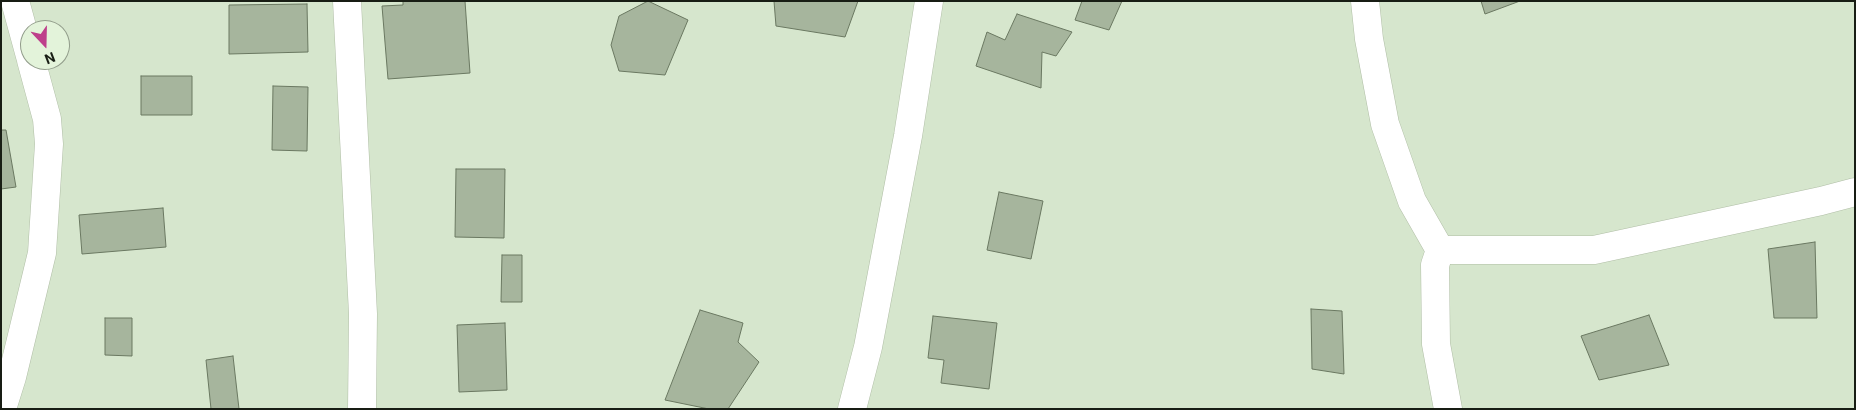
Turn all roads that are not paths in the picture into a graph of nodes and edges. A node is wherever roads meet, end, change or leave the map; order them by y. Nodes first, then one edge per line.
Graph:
1 (15, 1) edge
2 (347, 1) edge
3 (929, 1) edge
4 (1365, 1) edge
5 (20, 20) edge
6 (33, 70) edge
7 (1855, 192) edge
8 (1440, 250) junction
9 (2, 409) edge
10 (362, 409) edge
11 (852, 409) edge
12 (1448, 409) edge

1 - 5 street
2 - 10 street
3 - 11 street
4 - 8 street
6 - 9 street
7 - 8 street
8 - 12 street

